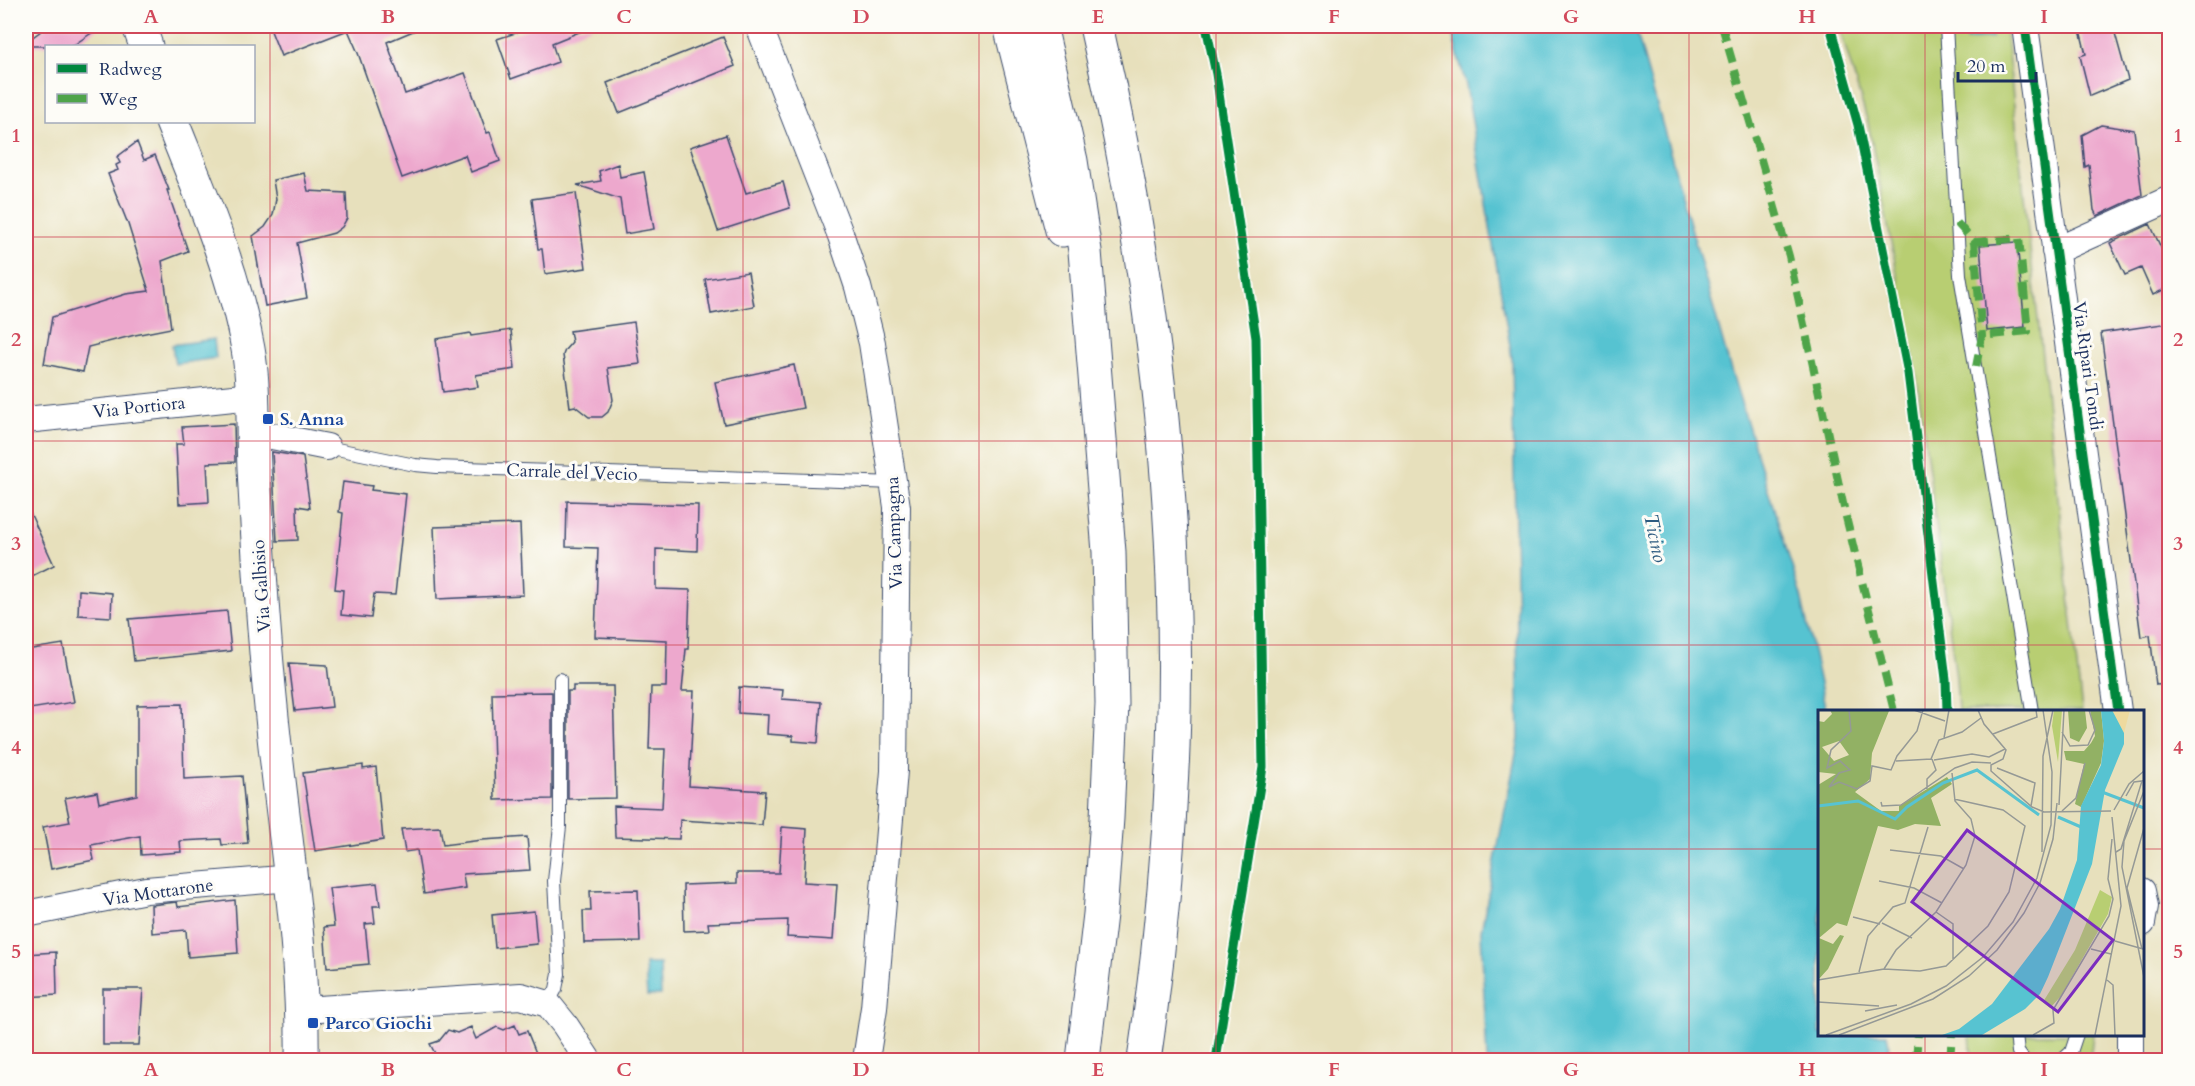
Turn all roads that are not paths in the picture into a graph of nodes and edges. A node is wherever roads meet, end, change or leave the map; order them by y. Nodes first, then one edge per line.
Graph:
1 (139, 26) edge
2 (759, 26) edge
3 (1010, 26) edge
4 (1040, 26) edge
5 (1096, 26) edge
6 (1946, 26) edge
7 (2025, 26) edge
8 (146, 45) edge
9 (172, 123) edge
10 (2169, 199) edge
11 (2055, 251) junction
12 (252, 396) junction
13 (1098, 399) junction
14 (26, 420) edge
15 (252, 432) junction
16 (327, 447) joint
17 (895, 483) junction
18 (560, 679) dead end
19 (2032, 710) edge
20 (2118, 710) edge
21 (292, 878) junction
22 (26, 914) edge
23 (548, 1004) junction
24 (303, 1010) junction
25 (2016, 1035) edge
26 (2077, 1035) edge
27 (2130, 1035) edge
28 (302, 1060) edge
29 (588, 1060) edge
30 (867, 1060) edge
31 (1083, 1060) edge
32 (1144, 1060) edge
33 (2024, 1060) edge
34 (2062, 1060) edge
35 (2130, 1060) edge

1 - 8 main road
2 - 17 street, Via Campagna
3 - 13 main road
4 - 13 main road
5 - 32 main road
6 - 19 lane
7 - 11 street, Via Ripari Tondi
9 - 12 main road, Via Galbisio
10 - 11 street
11 - 20 street, Via Ripari Tondi
12 - 14 street, Via Portiora
12 - 15 main road, Via Galbisio
13 - 31 main road
15 - 16 street, Carrale del Vecio
15 - 21 main road, Via Galbisio
16 - 17 lane, Carrale del Vecio
17 - 30 street, Via Campagna
18 - 23 lane
21 - 22 street, Via Mottarone
21 - 24 main road, Via Galbisio
23 - 24 street
23 - 29 street
24 - 28 main road, Via Galbisio
25 - 33 lane
26 - 34 lane
27 - 35 street

